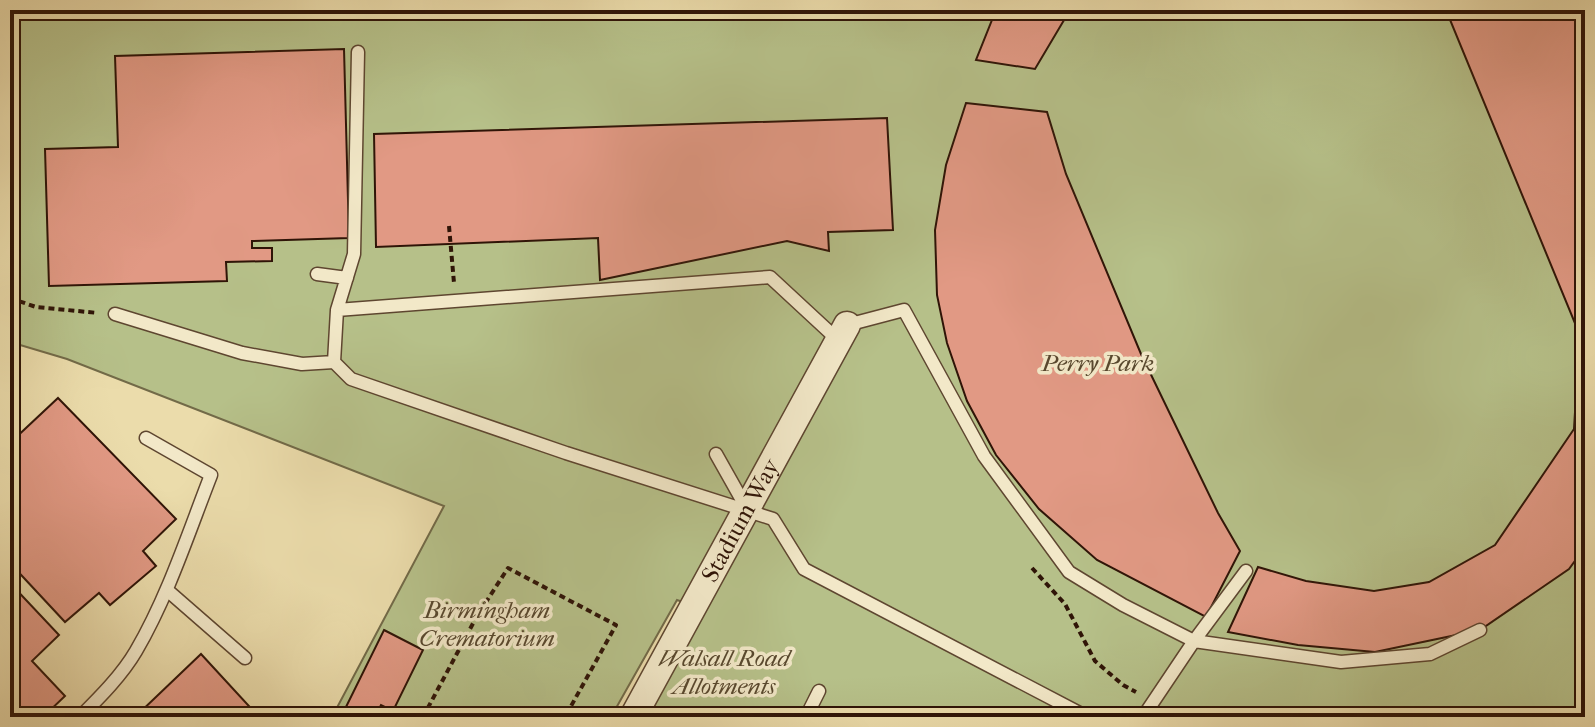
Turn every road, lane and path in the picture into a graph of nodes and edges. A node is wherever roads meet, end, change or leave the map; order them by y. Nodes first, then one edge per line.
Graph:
1 (358, 52) dead end
2 (449, 226) dead end
3 (317, 274) dead end
4 (347, 278) junction
5 (10, 298) edge
6 (455, 300) junction
7 (337, 310) junction
8 (117, 315) joint
9 (843, 332) junction
10 (334, 362) junction
11 (146, 438) dead end
12 (716, 454) dead end
13 (747, 509) junction
14 (1032, 568) dead end
15 (1246, 571) dead end
16 (167, 590) junction
17 (1480, 630) dead end
18 (1194, 641) junction
19 (245, 658) dead end
20 (819, 691) dead end
21 (1153, 702) junction
22 (80, 717) edge
23 (423, 717) edge
24 (565, 717) edge
25 (633, 717) edge
26 (806, 717) edge
27 (1087, 717) edge
28 (1143, 717) edge

1 - 4 lane
2 - 6 path
3 - 4 lane
4 - 7 lane
5 - 8 path
6 - 7 lane
6 - 9 lane
7 - 10 lane
8 - 10 lane
9 - 13 street, Stadium Way
9 - 18 lane
10 - 13 lane
11 - 16 lane
12 - 13 lane
13 - 25 street, Stadium Way
13 - 27 lane
14 - 21 path
15 - 18 lane
16 - 19 lane
16 - 22 lane
17 - 18 lane
18 - 21 lane
20 - 26 lane
21 - 28 lane
23 - 24 path

